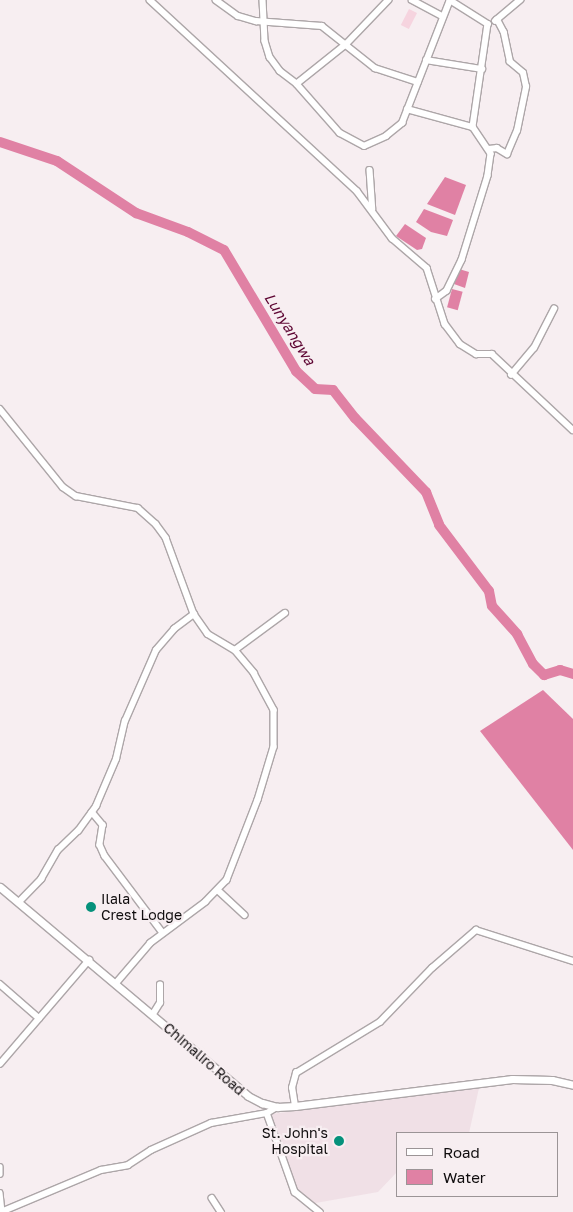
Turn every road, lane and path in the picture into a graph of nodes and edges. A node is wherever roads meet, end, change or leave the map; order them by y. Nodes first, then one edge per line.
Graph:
1 (150, 0) edge
2 (216, 0) edge
3 (263, 0) edge
4 (389, 0) edge
5 (412, 0) edge
6 (450, 0) edge
7 (520, 0) edge
8 (442, 16) junction
9 (496, 20) junction
10 (267, 22) junction
11 (488, 24) junction
12 (346, 44) junction
13 (426, 60) junction
14 (482, 70) junction
15 (418, 82) junction
16 (297, 84) junction
17 (407, 109) junction
18 (473, 127) junction
19 (489, 149) junction
20 (370, 170) dead end
21 (373, 209) junction
22 (436, 298) junction
23 (554, 309) dead end
24 (512, 376) junction
25 (0, 409) edge
26 (573, 430) edge
27 (285, 612) dead end
28 (194, 614) junction
29 (235, 650) junction
30 (92, 812) junction
31 (0, 887) edge
32 (219, 891) junction
33 (19, 902) junction
34 (245, 915) dead end
35 (163, 933) junction
36 (89, 960) junction
37 (573, 961) edge
38 (0, 984) edge
39 (116, 984) junction
40 (160, 985) dead end
41 (153, 1014) junction
42 (39, 1018) junction
43 (0, 1064) edge
44 (573, 1085) edge
45 (295, 1106) junction
46 (277, 1107) junction
47 (267, 1113) junction
48 (0, 1167) edge
49 (0, 1174) edge
50 (0, 1193) edge
51 (212, 1198) dead end
52 (2, 1212) edge
53 (221, 1212) edge
54 (320, 1212) edge

1 - 21 street
2 - 10 street
3 - 10 street
4 - 12 street
5 - 8 street
6 - 8 street
6 - 11 street
7 - 9 street
8 - 13 street
9 - 11 street
9 - 19 street
10 - 12 street
10 - 16 street
11 - 14 street
12 - 15 street
12 - 16 street
13 - 14 street
13 - 15 street
14 - 18 street
15 - 17 street
16 - 17 street
17 - 18 street
18 - 19 street
19 - 22 street
20 - 21 street
21 - 22 street
22 - 24 street
23 - 24 street
24 - 26 street
25 - 28 street
27 - 29 street
28 - 29 street
28 - 30 street
29 - 32 street
30 - 33 street
30 - 35 street
31 - 33 street, Chimaliro Road
32 - 34 street
32 - 35 street
33 - 36 street, Chimaliro Road
35 - 39 street
36 - 39 street, Chimaliro Road
36 - 42 street
37 - 45 street
38 - 42 street
39 - 41 street, Chimaliro Road
40 - 41 street
41 - 46 street, Chimaliro Road
42 - 43 street
44 - 45 street, Chimaliro Road
45 - 46 street, Chimaliro Road
46 - 47 street
47 - 52 street
47 - 54 street
48 - 49 street
50 - 52 street
51 - 53 street

